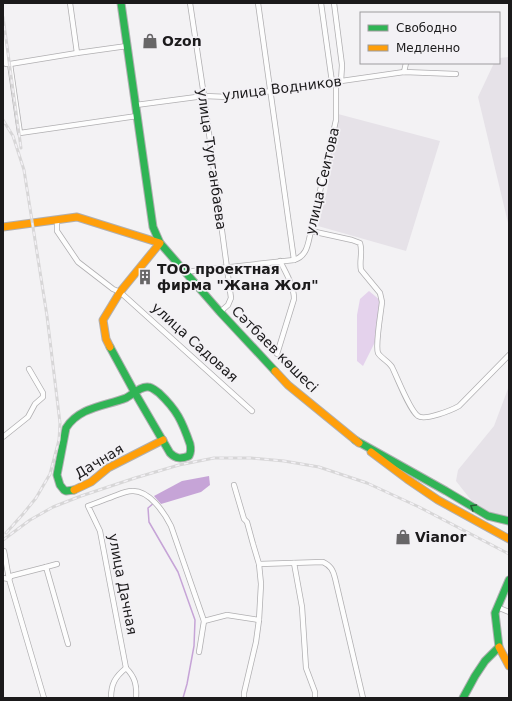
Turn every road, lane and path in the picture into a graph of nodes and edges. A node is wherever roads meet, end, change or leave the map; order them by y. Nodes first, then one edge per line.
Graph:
1 (70, 3) edge
2 (121, 3) edge
3 (190, 3) edge
4 (258, 3) edge
5 (321, 3) edge
6 (334, 3) edge
7 (3, 35) edge
8 (128, 46) junction
9 (77, 52) junction
10 (10, 64) junction
11 (406, 64) edge
12 (404, 72) junction
13 (456, 74) dead end
14 (337, 81) junction
15 (270, 91) junction
16 (204, 96) junction
17 (136, 105) junction
18 (138, 116) junction
19 (57, 219) junction
20 (3, 227) edge
21 (311, 230) junction
22 (160, 243) junction
23 (294, 260) junction
24 (280, 261) junction
25 (227, 267) junction
26 (184, 272) junction
27 (120, 292) junction
28 (220, 312) junction
29 (277, 354) dead end
30 (509, 355) edge
31 (29, 370) dead end
32 (135, 393) junction
33 (252, 411) dead end
34 (3, 437) edge
35 (163, 440) junction
36 (355, 440) junction
37 (234, 485) dead end
38 (509, 521) edge
39 (509, 539) edge
40 (4, 551) dead end
41 (294, 563) junction
42 (57, 564) dead end
43 (259, 564) junction
44 (46, 566) junction
45 (3, 578) edge
46 (9, 580) junction
47 (509, 580) edge
48 (497, 607) junction
49 (509, 612) edge
50 (259, 620) junction
51 (204, 621) junction
52 (68, 644) dead end
53 (499, 647) junction
54 (200, 652) dead end
55 (509, 666) edge
56 (126, 668) junction
57 (44, 698) edge
58 (111, 698) edge
59 (136, 698) edge
60 (244, 698) edge
61 (315, 698) edge
62 (363, 698) edge
63 (463, 698) edge

1 - 9 street
2 - 8 main road, Сәтбаев көшесі
3 - 16 street, улица Турганбаева
4 - 15 street
5 - 14 street, улица Сеитова
6 - 14 street, улица Сеитова
7 - 10 street
8 - 9 street
8 - 17 main road, Сәтбаев көшесі
9 - 10 street
10 - 18 street
11 - 12 street
12 - 13 street, улица Водников
12 - 14 street, улица Водников
14 - 15 street, улица Водников
14 - 21 street, улица Сеитова
15 - 16 street, улица Водников
15 - 23 street
16 - 17 street, улица Водников
16 - 25 street, улица Турганбаева
17 - 18 main road, Сәтбаев көшесі
18 - 22 main road, Сәтбаев көшесі
19 - 20 main road
19 - 22 main road
19 - 27 street, улица Садовая
21 - 23 street, улица Сеитова
21 - 30 street
22 - 26 main road, Сәтбаев көшесі
22 - 27 main road
23 - 24 street
24 - 25 street
24 - 29 street
25 - 26 street
25 - 28 street, улица Турганбаева
26 - 28 main road, Сәтбаев көшесі
27 - 32 main road
27 - 33 street, улица Садовая
28 - 36 main road, Сәтбаев көшесі
31 - 34 street
32 - 35 main road
32 - 35 main road, Дачная
32 - 35 main road, Дачная
38 -> 36 main road
36 - 39 main road, Сәтбаев көшесі
37 - 43 street
40 - 46 street
41 - 43 street
41 - 61 street
41 - 62 street
42 - 44 street
43 - 50 street
44 - 46 street
44 - 52 street
45 - 46 street
46 - 57 street
47 - 48 main road
48 - 49 street
48 - 53 main road
50 - 51 street
50 - 60 street
51 - 54 street
51 - 56 street, улица Дачная
53 - 55 main road
53 - 63 main road
56 - 58 street
56 - 59 street, улица Дачная

